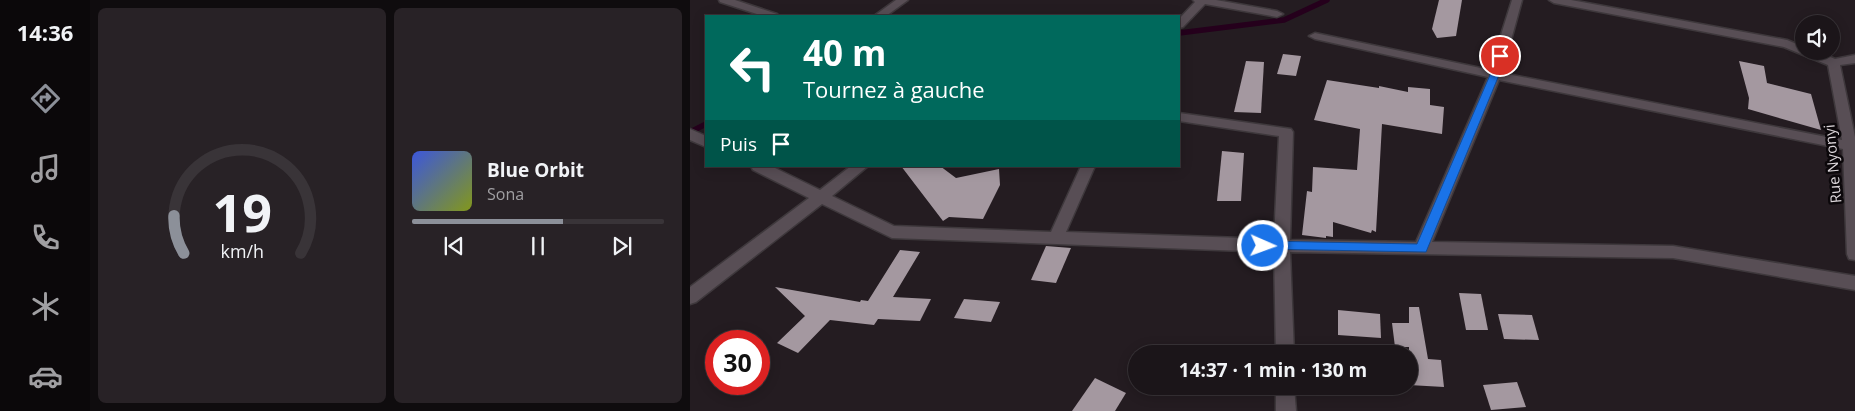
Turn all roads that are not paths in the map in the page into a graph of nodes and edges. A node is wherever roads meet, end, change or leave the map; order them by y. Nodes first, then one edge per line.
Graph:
1 (724, 0) edge
2 (903, 0) edge
3 (1201, 0) edge
4 (1517, 0) edge
5 (1554, 0) edge
6 (1277, 14) dead end
7 (770, 15) edge
8 (880, 15) edge
9 (1180, 23) edge
10 (1314, 36) dead end
11 (1795, 47) edge
12 (1855, 59) edge
13 (1825, 60) edge
14 (1834, 64) junction
15 (1495, 75) junction
16 (1180, 117) edge
17 (691, 135) edge
18 (705, 142) edge
19 (1853, 147) edge
20 (760, 167) edge
21 (860, 167) edge
22 (1088, 167) edge
23 (822, 196) junction
24 (1056, 237) junction
25 (1282, 246) junction
26 (1421, 249) junction
27 (1855, 254) edge
28 (1855, 283) edge
29 (690, 297) edge
30 (1284, 345) edge
31 (1285, 395) edge
32 (1286, 411) edge

1 - 7 street
2 - 8 street
3 - 6 street
3 - 9 street
4 - 15 street
5 - 11 street
10 - 15 street
12 - 14 street
13 - 14 street
14 - 19 street, Rue Nyonyi
15 - 19 street
15 - 26 street
16 - 25 street
17 - 18 street
19 - 27 street, Rue Nyonyi
20 - 23 street
21 - 23 street
22 - 24 street
23 - 24 street
23 - 29 street
24 - 25 street
25 - 26 street
25 - 30 street
26 - 28 street
31 - 32 street

